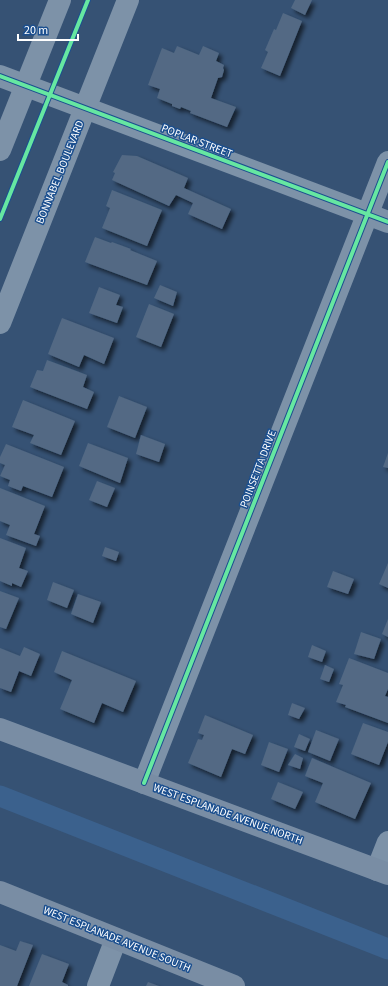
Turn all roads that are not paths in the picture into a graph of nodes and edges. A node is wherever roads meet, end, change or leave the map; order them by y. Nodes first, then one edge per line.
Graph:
1 (60, 0) edge
2 (128, 0) edge
3 (0, 76) edge
4 (25, 86) junction
5 (85, 109) junction
6 (0, 150) edge
7 (388, 162) edge
8 (367, 214) junction
9 (388, 222) edge
10 (0, 322) edge
11 (0, 729) edge
12 (144, 783) junction
13 (388, 842) edge
14 (382, 872) edge
15 (0, 892) edge
16 (116, 940) junction
17 (98, 986) edge
18 (234, 986) edge

1 - 4 street
2 - 5 street, BONNABEL BOULEVARD
3 - 4 street, POPLAR STREET
4 - 5 street, POPLAR STREET
4 - 6 street
5 - 8 street, POPLAR STREET
5 - 10 street, BONNABEL BOULEVARD
7 - 8 street, POINSETTA DRIVE
8 - 9 street, POPLAR STREET
8 - 12 street, POINSETTA DRIVE
11 - 12 main road, WEST ESPLANADE AVENUE NORTH
12 - 14 main road, WEST ESPLANADE AVENUE NORTH
13 - 14 street
15 - 16 main road, WEST ESPLANADE AVENUE SOUTH
16 - 17 street
16 - 18 main road, WEST ESPLANADE AVENUE SOUTH

